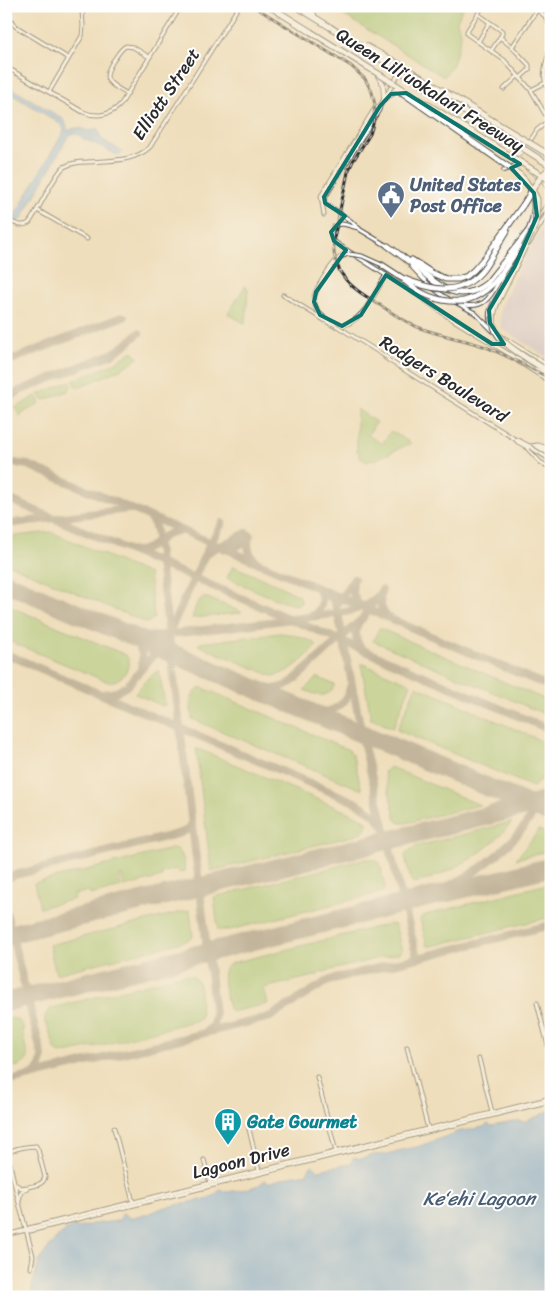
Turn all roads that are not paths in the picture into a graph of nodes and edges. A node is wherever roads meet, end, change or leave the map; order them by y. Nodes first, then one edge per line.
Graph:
1 (12, 6) edge
2 (72, 6) edge
3 (91, 6) edge
4 (180, 6) edge
5 (239, 6) edge
6 (267, 6) edge
7 (296, 6) edge
8 (302, 6) edge
9 (483, 6) edge
10 (532, 6) edge
11 (82, 8) junction
12 (537, 10) junction
13 (478, 14) junction
14 (490, 23) junction
15 (330, 27) junction
16 (551, 30) edge
17 (311, 32) junction
18 (500, 38) junction
19 (551, 40) edge
20 (478, 42) junction
21 (512, 47) junction
22 (491, 51) junction
23 (149, 57) junction
24 (68, 58) junction
25 (6, 67) edge
26 (401, 69) junction
27 (378, 76) junction
28 (519, 77) junction
29 (545, 83) junction
30 (392, 84) junction
31 (504, 89) dead end
32 (531, 90) junction
33 (49, 92) junction
34 (406, 93) junction
35 (127, 94) junction
36 (551, 95) edge
37 (384, 99) junction
38 (427, 106) junction
39 (545, 114) dead end
40 (432, 119) dead end
41 (551, 120) edge
42 (530, 141) junction
43 (521, 143) junction
44 (526, 146) junction
45 (505, 155) junction
46 (551, 156) edge
47 (520, 164) junction
48 (551, 165) edge
49 (514, 167) junction
50 (525, 167) junction
51 (504, 170) dead end
52 (513, 176) dead end
53 (544, 181) junction
54 (551, 183) edge
55 (532, 188) junction
56 (327, 189) junction
57 (549, 200) edge
58 (523, 205) junction
59 (551, 207) edge
60 (37, 210) junction
61 (324, 215) dead end
62 (6, 219) edge
63 (359, 228) junction
64 (530, 229) junction
65 (87, 239) dead end
66 (388, 246) junction
67 (382, 266) joint
68 (386, 275) junction
69 (402, 278) junction
70 (283, 295) dead end
71 (459, 304) junction
72 (334, 326) junction
73 (493, 331) junction
74 (508, 340) junction
75 (492, 344) junction
76 (519, 361) junction
77 (551, 367) edge
78 (551, 375) edge
79 (551, 382) edge
80 (518, 441) junction
81 (530, 447) junction
82 (551, 450) edge
83 (551, 454) edge
84 (551, 460) edge
85 (551, 468) edge
86 (537, 1003) dead end
87 (407, 1047) dead end
88 (551, 1058) edge
89 (479, 1059) dead end
90 (317, 1077) dead end
91 (551, 1099) edge
92 (493, 1114) junction
93 (248, 1126) dead end
94 (114, 1128) dead end
95 (428, 1130) junction
96 (336, 1153) junction
97 (204, 1160) dead end
98 (260, 1172) junction
99 (15, 1184) junction
100 (210, 1184) junction
101 (29, 1186) junction
102 (19, 1201) junction
103 (133, 1203) junction
104 (26, 1230) junction
105 (6, 1235) edge
106 (31, 1268) dead end

1 - 24 street
2 - 11 street
3 - 11 street
4 - 23 street
5 - 60 street, Elliott Street
6 - 17 highway, Queen Liliʻuokalani Freeway
6 - 27 main road
7 - 15 highway, Queen Liliʻuokalani Freeway
8 - 26 main road
9 - 13 street
10 - 12 street
11 - 24 street
12 - 16 street
12 - 21 street
13 - 14 street
13 - 20 street
14 - 18 street
14 - 20 street
15 - 46 highway, bridge
15 - 48 highway, Queen Liliʻuokalani Freeway, bridge
17 - 54 highway, Queen Liliʻuokalani Freeway, bridge
17 - 55 highway, bridge
18 - 21 street
18 - 22 street
19 - 29 street
20 - 22 street
21 - 28 street
22 - 28 street
23 - 35 street
23 - 35 street
24 - 33 street
25 - 33 street
26 - 30 street
26 - 43 main road
27 - 30 main road
27 - 37 main road
28 - 31 street
28 - 32 street
29 - 32 street
29 - 36 street
30 - 34 main road
30 - 37 street
32 - 39 street
33 - 35 street
34 - 37 main road
34 - 38 main road
37 - 56 street
38 - 40 main road
38 - 45 main road
41 - 42 street
42 - 43 main road
42 - 44 street
43 - 44 main road
44 - 45 main road
44 - 48 main road
44 - 50 main road
45 - 47 main road
47 - 49 main road
47 - 50 main road
48 - 58 highway, bridge
49 - 51 main road
49 - 52 main road
50 - 53 main road
53 - 54 main road
53 - 57 main road
55 - 64 highway, bridge
55 - 78 highway, bridge
56 - 61 street
56 - 63 street
57 - 71 street
58 - 66 highway
58 - 69 highway, bridge
59 - 73 street
60 - 62 street, Elliott Street
60 - 65 street
63 - 66 street
63 - 68 street
64 - 66 highway
64 - 69 highway, bridge
66 - 71 street
67 - 69 highway
67 - 81 street, bridge
68 - 72 street
68 - 75 street
70 - 72 street, Rodgers Boulevard
71 - 73 street
72 - 80 street, Rodgers Boulevard
73 - 74 street
74 - 75 street
74 - 77 street
75 - 76 street
76 - 78 street
76 - 79 highway
80 - 83 highway
80 - 85 street, Rodgers Boulevard
81 - 82 highway
81 - 84 street, bridge
86 - 88 street
87 - 95 street
89 - 92 street
90 - 96 street
91 - 92 street, Lagoon Drive
92 - 95 street, Lagoon Drive
93 - 98 street
94 - 103 street
95 - 96 street, Lagoon Drive
96 - 98 street, Lagoon Drive
97 - 100 street
98 - 100 street, Lagoon Drive
99 - 101 street
99 - 101 street
99 - 102 street
100 - 103 street, Lagoon Drive
101 - 102 street
102 - 104 street
103 - 104 street, Lagoon Drive
104 - 105 street, Lagoon Drive
104 - 106 street

